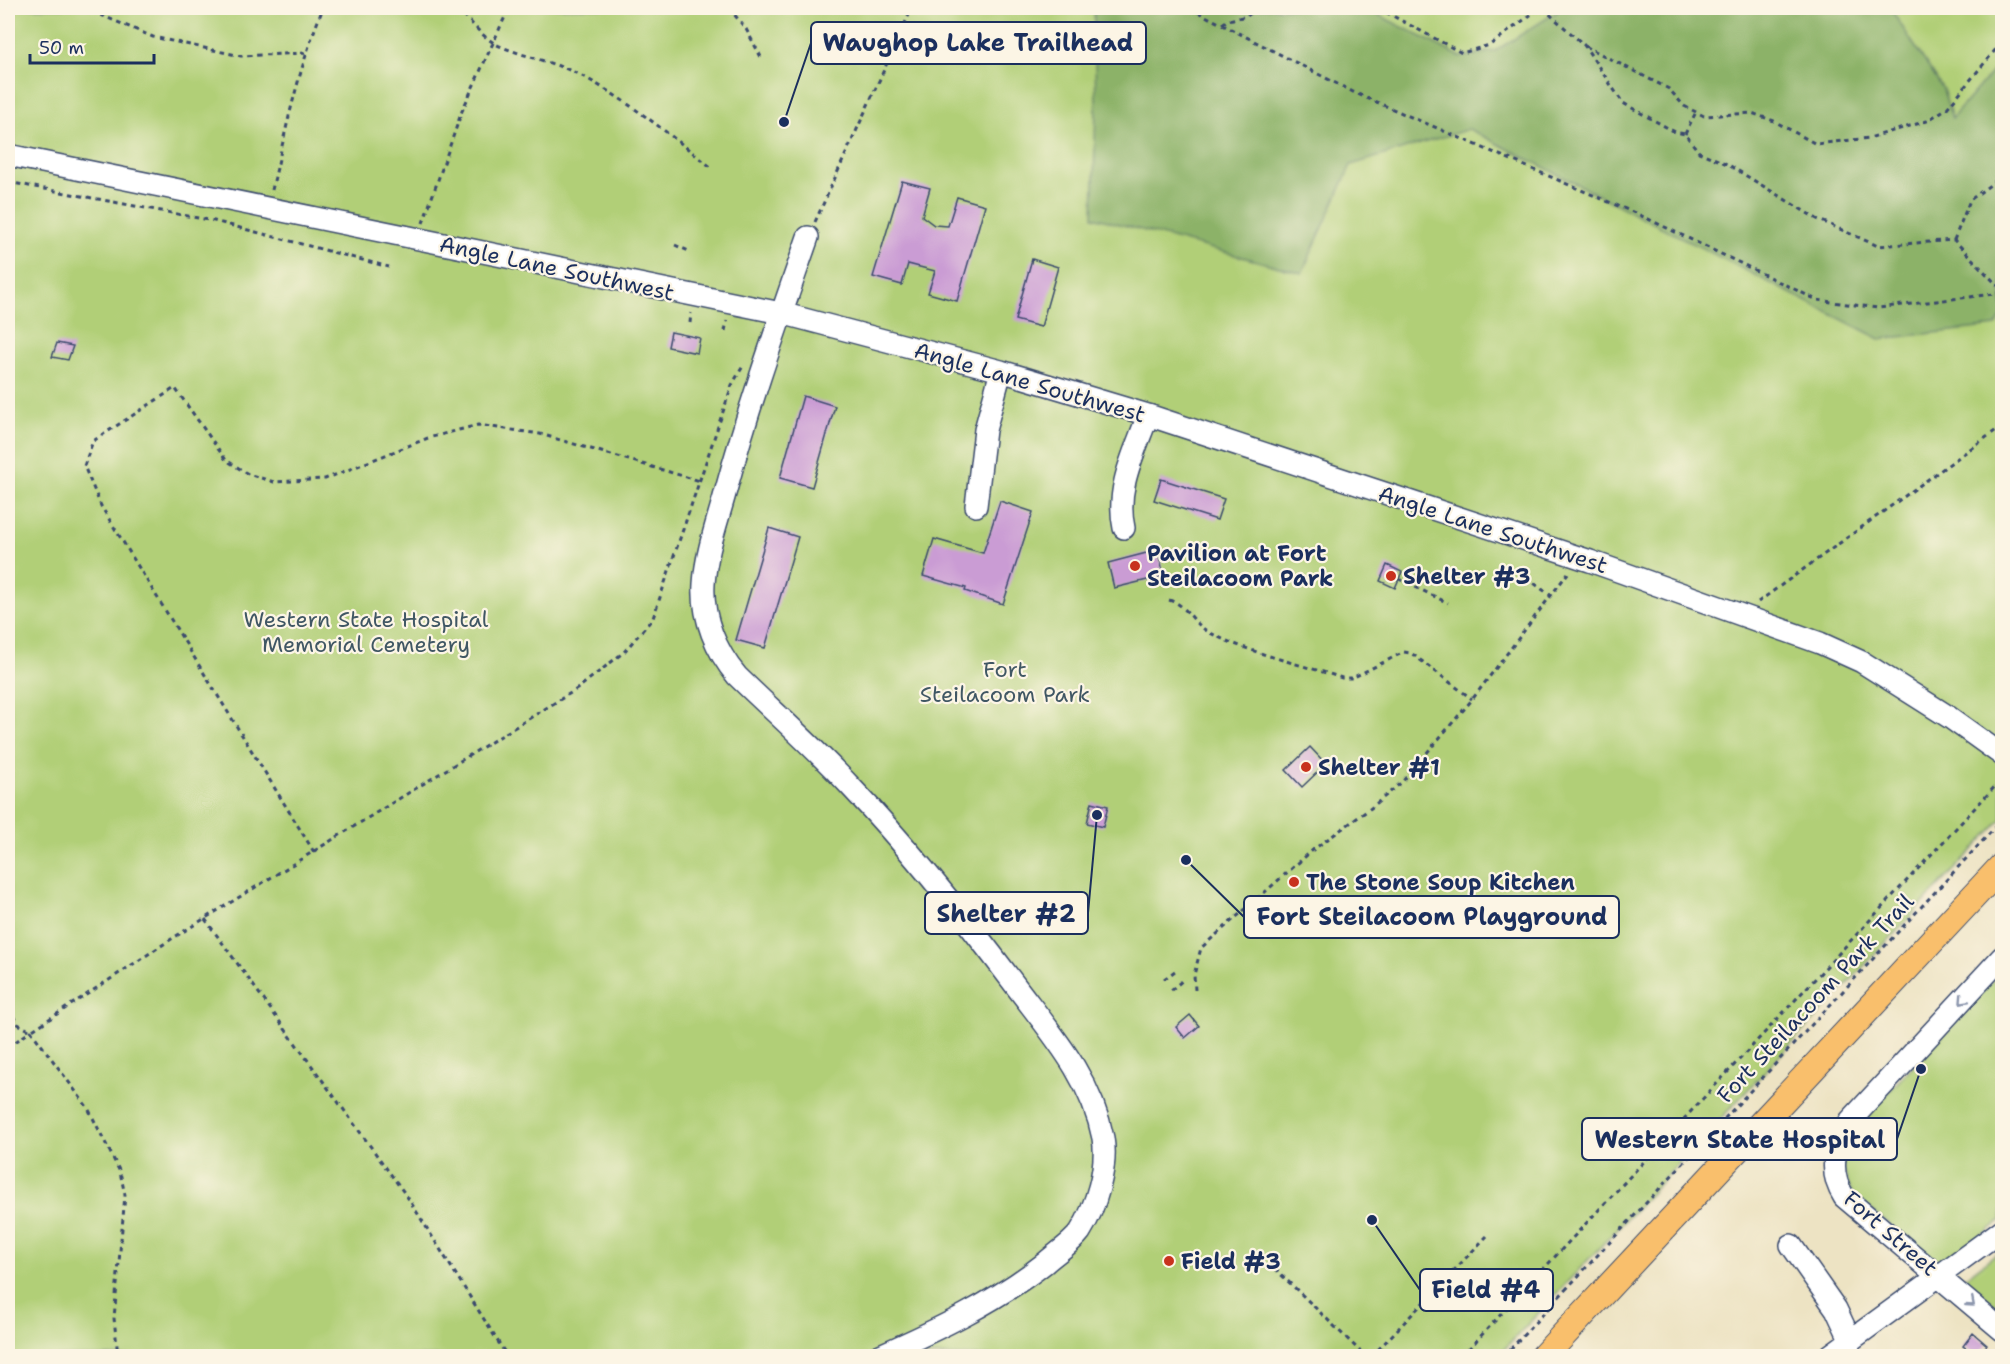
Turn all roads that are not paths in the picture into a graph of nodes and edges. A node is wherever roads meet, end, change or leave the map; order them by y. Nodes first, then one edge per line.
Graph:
1 (8, 155) edge
2 (808, 237) road end
3 (781, 314) junction
4 (1001, 371) junction
5 (1148, 415) junction
6 (976, 506) dead end
7 (1124, 528) dead end
8 (2002, 755) edge
9 (2002, 866) edge
10 (2002, 957) edge
11 (2002, 1230) edge
12 (1791, 1245) dead end
13 (1940, 1275) junction
14 (2002, 1330) edge
15 (1851, 1341) junction
16 (878, 1356) edge
17 (1544, 1356) edge
18 (1829, 1356) edge

1 - 3 street, Angle Lane Southwest
2 - 3 street
3 - 4 street, Angle Lane Southwest
3 - 16 street
4 - 5 street, Angle Lane Southwest
4 - 6 street
5 - 7 street
5 - 8 street, Angle Lane Southwest
9 - 17 main road
10 -> 13 street, Fort Street
11 - 13 street
12 - 15 street
13 -> 14 street, Fort Street
13 - 15 street
15 - 18 street

